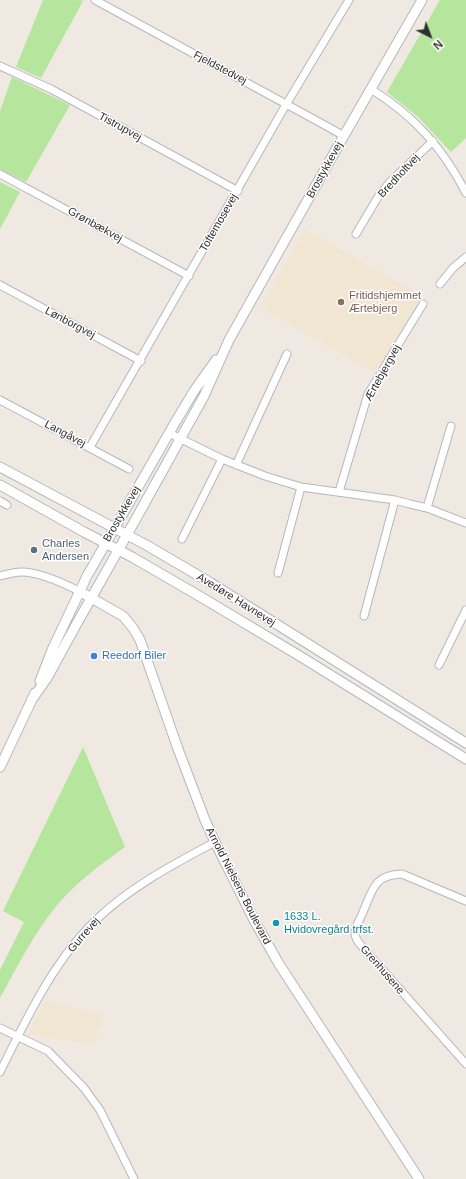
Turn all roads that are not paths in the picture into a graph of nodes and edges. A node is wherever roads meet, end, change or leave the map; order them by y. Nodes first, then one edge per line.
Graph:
1 (95, 0) edge
2 (347, 0) edge
3 (422, 0) edge
4 (0, 66) edge
5 (371, 90) junction
6 (287, 104) junction
7 (344, 136) junction
8 (433, 141) junction
9 (0, 174) edge
10 (238, 191) junction
11 (466, 193) edge
12 (356, 234) dead end
13 (466, 257) edge
14 (189, 276) junction
15 (440, 284) dead end
16 (0, 285) edge
17 (423, 304) dead end
18 (229, 340) junction
19 (287, 354) dead end
20 (140, 361) junction
21 (0, 400) edge
22 (451, 426) dead end
23 (169, 433) junction
24 (180, 439) junction
25 (90, 447) junction
26 (222, 459) junction
27 (236, 466) junction
28 (0, 467) edge
29 (129, 469) dead end
30 (0, 485) edge
31 (301, 487) junction
32 (339, 492) junction
33 (394, 500) junction
34 (0, 501) edge
35 (7, 505) dead end
36 (427, 508) junction
37 (466, 523) edge
38 (114, 528) junction
39 (127, 535) junction
40 (182, 539) dead end
41 (105, 543) junction
42 (118, 550) junction
43 (278, 573) dead end
44 (0, 576) edge
45 (79, 591) junction
46 (91, 598) junction
47 (466, 610) edge
48 (364, 616) dead end
49 (439, 664) dead end
50 (33, 698) junction
51 (466, 743) edge
52 (466, 759) edge
53 (0, 767) edge
54 (215, 842) junction
55 (466, 901) edge
56 (0, 1028) edge
57 (18, 1036) junction
58 (466, 1064) edge
59 (0, 1072) edge
60 (134, 1179) edge
61 (419, 1179) edge

1 - 6 street, Fjeldstedvej
2 - 6 street, Toftemosevej
3 - 5 street, Brostykkevej
4 - 10 street, Tistrupvej
5 - 7 street, Brostykkevej
5 - 8 street
6 - 7 street, Fjeldstedvej
6 - 10 street, Toftemosevej
7 - 18 street, Brostykkevej
8 - 11 street
8 - 12 street, Bredholtvej
9 - 14 street, Grønbækvej
10 - 14 street, Toftemosevej
13 - 15 street
14 - 20 street, Toftemosevej
16 - 20 street, Lønborgvej
17 - 32 street, Ærtebjergvej
18 - 23 street, Brostykkevej
18 - 24 street, Brostykkevej
19 - 27 street
20 - 25 street, Toftemosevej
21 - 25 street, Langåvej
22 - 36 street
23 - 24 street
23 - 38 street, Brostykkevej
24 - 26 street
24 - 39 street, Brostykkevej
25 - 29 street, Langåvej
26 - 27 street
26 - 40 street
27 - 31 street
28 - 38 street, Avedøre Havnevej
30 - 41 street, Avedøre Havnevej
31 - 32 street
31 - 43 street
32 - 33 street
33 - 36 street
33 - 48 street
34 - 35 street
36 - 37 street
38 - 39 street, Avedøre Havnevej
38 - 41 street, Brostykkevej
39 - 42 street, Brostykkevej
39 - 51 street, Avedøre Havnevej
41 - 42 street, Avedøre Havnevej
41 - 45 street, Brostykkevej
42 - 46 street, Brostykkevej
42 - 52 street, Avedøre Havnevej
44 - 45 street
45 - 46 street, Arnold Nielsens Boulevard
45 - 50 street, Brostykkevej
46 - 50 street, Brostykkevej
46 - 54 street, Arnold Nielsens Boulevard
47 - 49 street
50 - 53 street, Brostykkevej
54 - 57 street, Gurrevej
54 - 61 street, Arnold Nielsens Boulevard
55 - 58 street, Grenhusene
56 - 57 street
57 - 59 street, Gurrevej
57 - 60 street

